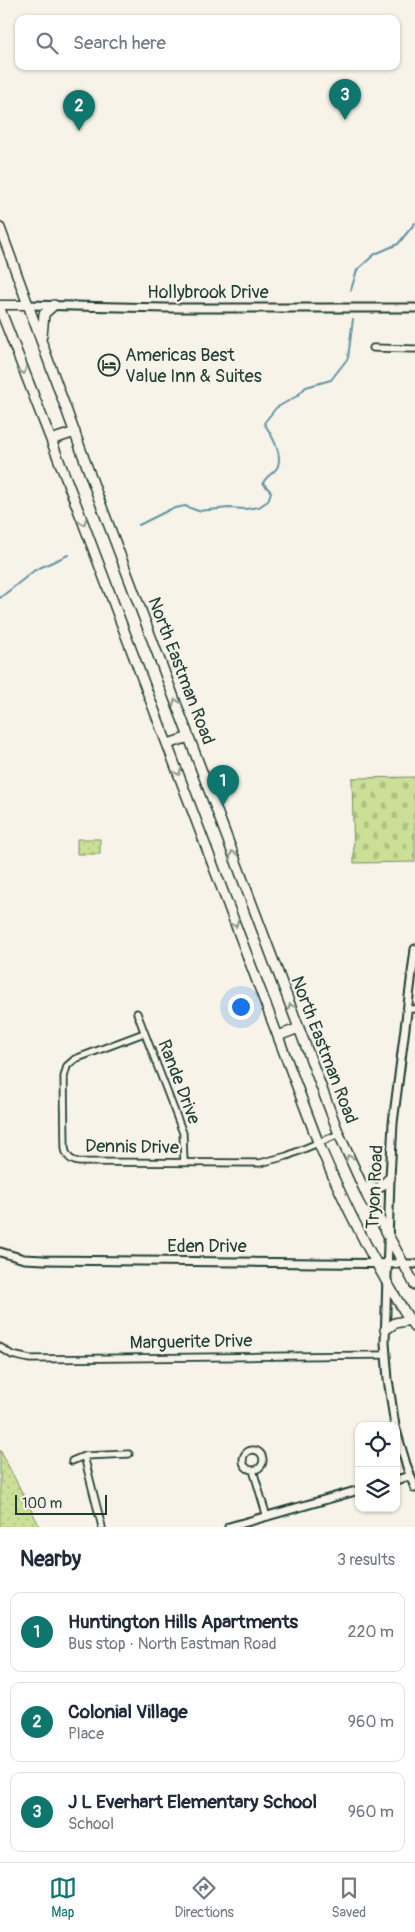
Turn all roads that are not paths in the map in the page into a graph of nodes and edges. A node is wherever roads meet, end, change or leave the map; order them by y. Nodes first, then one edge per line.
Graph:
1 (0, 228) edge
2 (0, 304) edge
3 (28, 305) junction
4 (54, 305) junction
5 (0, 308) edge
6 (415, 308) edge
7 (42, 342) junction
8 (373, 348) dead end
9 (415, 349) edge
10 (75, 432) junction
11 (51, 440) junction
12 (189, 736) junction
13 (168, 744) junction
14 (415, 949) edge
15 (411, 1009) edge
16 (137, 1013) dead end
17 (299, 1028) junction
18 (144, 1033) junction
19 (278, 1036) junction
20 (339, 1134) junction
21 (318, 1142) junction
22 (184, 1163) junction
23 (390, 1178) junction
24 (362, 1187) junction
25 (388, 1237) junction
26 (0, 1252) edge
27 (376, 1263) junction
28 (387, 1263) junction
29 (403, 1264) junction
30 (415, 1264) edge
31 (386, 1280) junction
32 (415, 1285) edge
33 (413, 1324) edge
34 (385, 1330) junction
35 (0, 1347) edge
36 (386, 1355) junction
37 (394, 1422) edge
38 (400, 1443) edge
39 (129, 1454) dead end
40 (84, 1456) junction
41 (72, 1461) dead end
42 (253, 1470) dead end
43 (410, 1476) junction
44 (400, 1479) edge
45 (415, 1488) edge
46 (355, 1491) edge
47 (267, 1517) junction
48 (102, 1527) edge
49 (229, 1527) edge

1 - 3 main road, North Eastman Road
2 - 3 main road, Hollybrook Drive
3 - 4 street, Hollybrook Drive
3 - 7 main road, North Eastman Road
4 - 6 street, Hollybrook Drive
4 - 7 main road
5 -> 11 main road
7 - 10 main road, North Eastman Road
8 - 9 street
10 - 11 main road
12 -> 10 main road, North Eastman Road
11 -> 13 main road
12 - 13 main road
17 -> 12 main road, North Eastman Road
13 -> 19 main road
14 - 15 street, Tryon Road
15 - 23 street, Tryon Road
16 - 18 street, Rande Drive
17 - 19 main road
17 - 20 main road, North Eastman Road
18 - 22 street, Rande Drive
18 - 22 street, Dennis Drive
19 - 21 main road
20 - 21 street, Dennis Drive
24 -> 20 main road, North Eastman Road
21 - 22 street, Dennis Drive
21 - 27 main road
23 - 24 main road
23 - 25 street, Tryon Road
24 - 25 main road, North Eastman Road
25 - 28 street, Tryon Road
25 - 29 main road, North Eastman Road
26 - 27 street, Eden Drive
27 - 28 street, Eden Drive
27 - 31 main road
28 - 29 street, Eden Drive
28 - 31 street, Tryon Road
29 - 30 street, Eden Drive
29 - 32 main road, North Eastman Road
31 - 33 main road
31 - 34 street, Tryon Road
33 - 34 main road
34 - 36 street, Tryon Road
35 - 36 street, Marguerite Drive
36 - 37 street, Tryon Road
38 - 43 street
39 - 40 street
40 - 41 street
40 - 48 street
42 - 47 street
43 - 44 street
43 - 45 street
46 - 47 street
47 - 49 street

